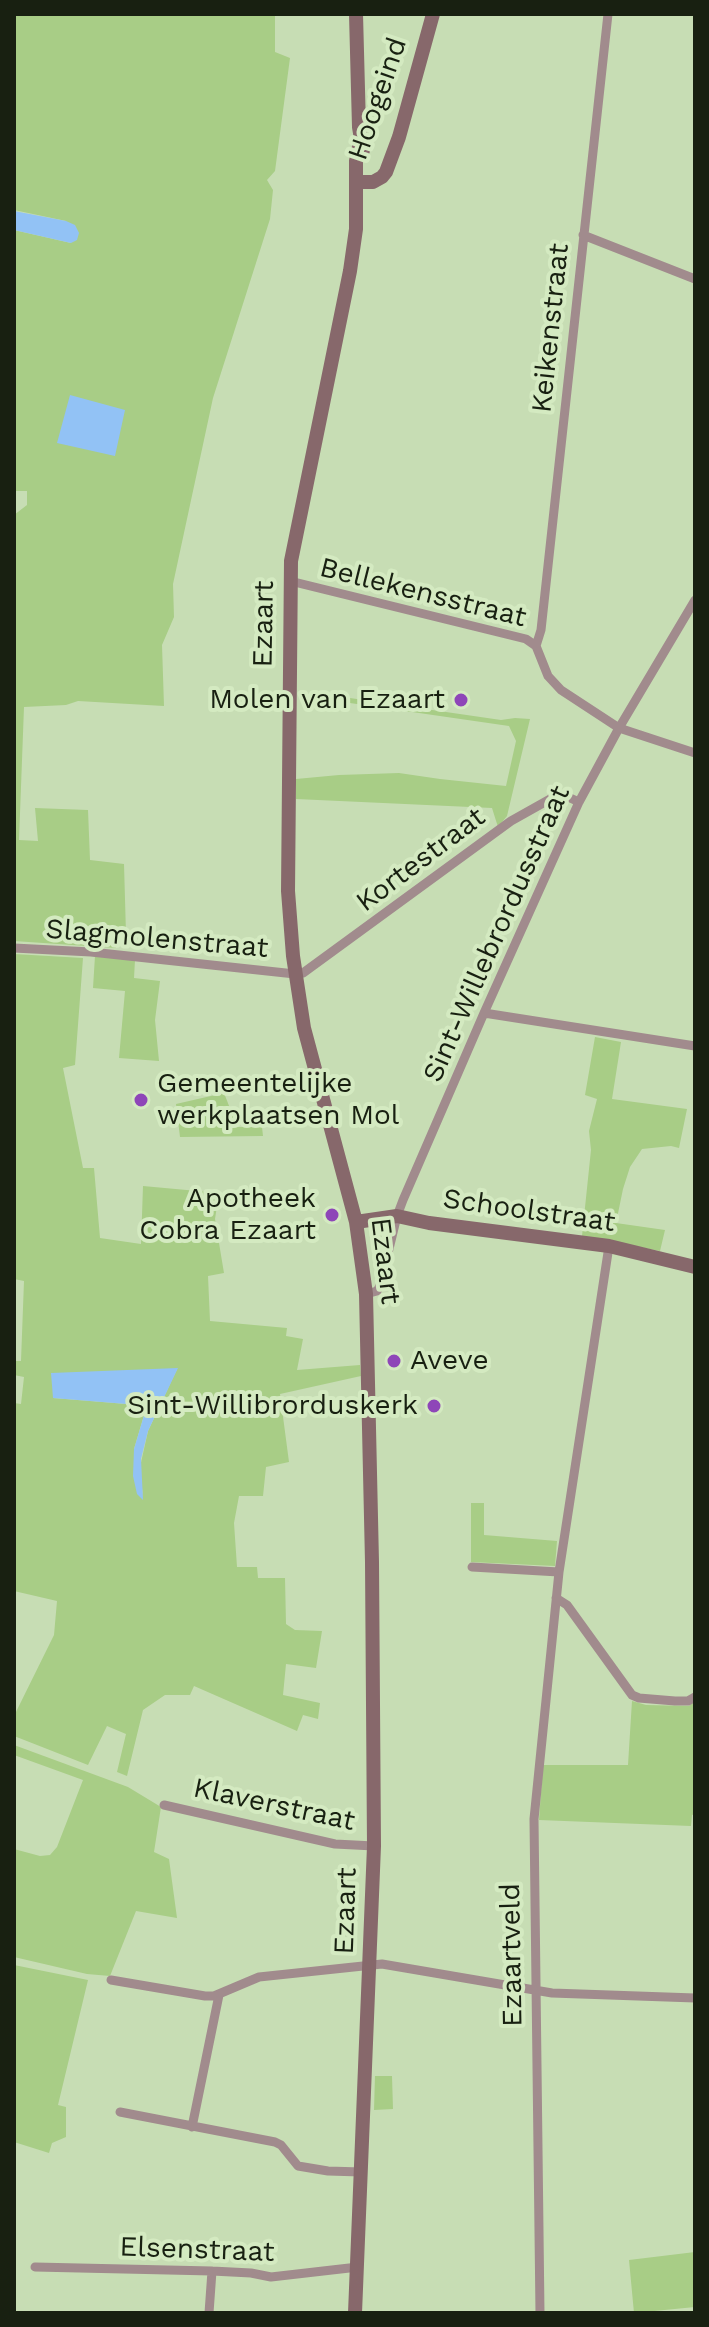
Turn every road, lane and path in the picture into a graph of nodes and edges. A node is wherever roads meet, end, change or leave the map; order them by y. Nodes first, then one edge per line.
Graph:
1 (356, 14) edge
2 (433, 14) edge
3 (608, 14) edge
4 (360, 182) junction
5 (583, 235) junction
6 (695, 279) edge
7 (290, 581) junction
8 (695, 600) edge
9 (536, 646) junction
10 (619, 728) junction
11 (695, 753) edge
12 (579, 802) junction
13 (14, 948) edge
14 (295, 974) junction
15 (484, 1013) junction
16 (695, 1046) edge
17 (397, 1216) junction
18 (356, 1222) junction
19 (609, 1246) junction
20 (695, 1267) edge
21 (366, 1294) junction
22 (472, 1567) dead end
23 (559, 1572) junction
24 (556, 1598) junction
25 (695, 1697) edge
26 (164, 1805) dead end
27 (374, 1846) junction
28 (370, 1966) junction
29 (111, 1980) dead end
30 (535, 1990) junction
31 (219, 1995) junction
32 (695, 1998) edge
33 (120, 2112) dead end
34 (192, 2127) junction
35 (361, 2172) junction
36 (35, 2267) dead end
37 (358, 2267) junction
38 (212, 2271) junction
39 (209, 2313) edge
40 (355, 2313) edge
41 (540, 2313) edge

1 - 4 main road, Ezaart
2 - 4 main road, Hoogeind
3 - 5 street, Keikenstraat
4 - 7 main road, Ezaart
5 - 6 street
5 - 9 street, Keikenstraat
7 - 9 street, Bellekensstraat
7 - 14 main road, Ezaart
8 - 10 street, Sint-Willebrordusstraat
9 - 10 street, Bellekensstraat
10 - 11 street, Bellekensstraat
10 - 12 street, Sint-Willebrordusstraat
12 - 14 street, Kortestraat
12 - 15 street, Sint-Willebrordusstraat
13 - 14 street, Slagmolenstraat
14 - 18 main road, Ezaart
15 - 16 street
15 - 17 street, Sint-Willebrordusstraat
17 - 18 main road, Schoolstraat
17 - 19 main road, Schoolstraat
17 - 21 street, Sint-Willebrordusstraat
18 - 21 main road, Ezaart
19 - 20 main road, Schoolstraat
19 - 23 street, Ezaartveld
21 - 27 main road, Ezaart
22 - 23 street
23 - 24 street, Ezaartveld
24 - 25 street
24 - 30 street, Ezaartveld
26 - 27 street, Klaverstraat
27 - 28 main road, Ezaart
28 - 30 street
28 - 31 street
28 - 35 main road, Ezaart
29 - 31 street
30 - 32 street
30 - 41 street, Ezaartveld
31 - 34 street
33 - 34 street
34 - 35 street
35 - 37 main road, Ezaart
36 - 38 street, Elsenstraat
37 - 38 street, Elsenstraat
37 - 40 main road, Ezaart
38 - 39 street

